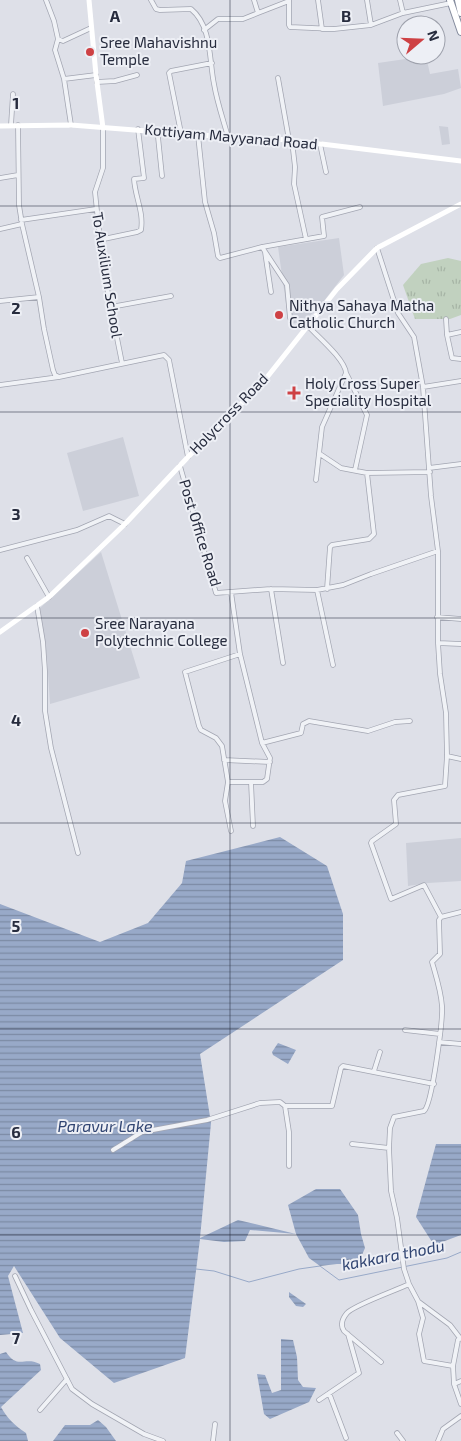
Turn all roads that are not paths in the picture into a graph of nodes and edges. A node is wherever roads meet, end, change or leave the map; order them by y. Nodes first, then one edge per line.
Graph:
1 (46, 0) edge
2 (89, 0) edge
3 (150, 0) edge
4 (254, 0) edge
5 (289, 0) edge
6 (318, 0) edge
7 (367, 0) edge
8 (400, 0) edge
9 (455, 1) edge
10 (258, 13) junction
11 (403, 13) junction
12 (461, 13) edge
13 (372, 25) junction
14 (91, 28) junction
15 (322, 29) junction
16 (204, 30) junction
17 (461, 32) edge
18 (58, 38) junction
19 (212, 63) junction
20 (137, 75) dead end
21 (278, 78) dead end
22 (64, 79) junction
23 (96, 79) junction
24 (13, 94) dead end
25 (11, 125) junction
26 (71, 125) junction
27 (0, 126) edge
28 (18, 126) junction
29 (103, 128) junction
30 (138, 129) junction
31 (159, 132) junction
32 (181, 133) junction
33 (198, 135) junction
34 (228, 137) junction
35 (290, 140) junction
36 (320, 144) junction
37 (461, 161) edge
38 (326, 172) dead end
39 (18, 175) junction
40 (162, 176) dead end
41 (0, 178) edge
42 (461, 204) edge
43 (360, 207) dead end
44 (96, 209) junction
45 (21, 222) junction
46 (0, 229) edge
47 (306, 239) junction
48 (99, 240) junction
49 (263, 248) junction
50 (377, 248) junction
51 (271, 292) dead end
52 (171, 296) dead end
53 (39, 297) junction
54 (0, 301) edge
55 (111, 307) junction
56 (290, 318) dead end
57 (446, 319) dead end
58 (307, 325) junction
59 (461, 332) edge
60 (447, 335) junction
61 (461, 358) edge
62 (122, 363) junction
63 (346, 373) junction
64 (59, 377) junction
65 (461, 382) edge
66 (0, 385) edge
67 (423, 387) junction
68 (320, 454) junction
69 (188, 457) junction
70 (461, 464) edge
71 (180, 466) junction
72 (355, 470) junction
73 (430, 470) junction
74 (367, 473) junction
75 (316, 480) dead end
76 (125, 524) junction
77 (0, 550) edge
78 (438, 551) junction
79 (28, 558) dead end
80 (271, 589) junction
81 (327, 589) junction
82 (317, 590) junction
83 (231, 592) junction
84 (49, 597) junction
85 (37, 606) junction
86 (437, 617) junction
87 (461, 619) edge
88 (0, 632) edge
89 (438, 643) junction
90 (461, 644) edge
91 (240, 654) junction
92 (283, 663) dead end
93 (333, 665) dead end
94 (191, 696) junction
95 (186, 697) dead end
96 (410, 721) dead end
97 (262, 743) junction
98 (446, 756) junction
99 (461, 759) edge
100 (224, 760) junction
101 (270, 762) junction
102 (228, 782) junction
103 (251, 782) junction
104 (253, 826) dead end
105 (231, 831) dead end
106 (78, 853) dead end
107 (461, 912) edge
108 (441, 917) junction
109 (405, 1030) dead end
110 (440, 1034) junction
111 (439, 1042) junction
112 (461, 1044) edge
113 (380, 1052) dead end
114 (374, 1072) junction
115 (434, 1084) junction
116 (285, 1106) junction
117 (352, 1144) dead end
118 (389, 1148) junction
119 (113, 1150) dead end
120 (288, 1166) dead end
121 (15, 1276) dead end
122 (409, 1284) junction
123 (419, 1302) junction
124 (348, 1334) junction
125 (461, 1338) edge
126 (381, 1362) dead end
127 (453, 1366) junction
128 (67, 1379) junction
129 (461, 1381) edge
130 (454, 1384) junction
131 (329, 1393) junction
132 (319, 1400) dead end
133 (461, 1404) edge
134 (40, 1410) dead end
135 (461, 1416) edge
136 (215, 1424) dead end
137 (397, 1433) dead end
138 (346, 1438) dead end
139 (163, 1441) edge
140 (213, 1441) edge
141 (403, 1441) edge
142 (438, 1441) edge

1 - 18 street
2 - 14 main road
3 - 16 street
4 - 10 street
5 - 10 street
5 - 15 street
6 - 15 street
7 - 13 street
8 - 11 street
9 - 11 street
9 - 12 highway
9 - 17 highway
10 - 16 street
11 - 13 street
13 - 15 street
14 - 18 street
14 - 23 main road
16 - 19 street
18 - 22 street
19 - 32 street
19 - 34 street
20 - 23 street
21 - 35 street
22 - 23 street
22 - 26 street
23 - 29 main road
24 - 25 street
25 - 27 main road, Kottiyam Mayyanad Road
25 - 28 main road, Kottiyam Mayyanad Road
26 - 28 main road, Kottiyam Mayyanad Road
26 - 29 main road, Kottiyam Mayyanad Road
28 - 39 street
29 - 30 main road, Kottiyam Mayyanad Road
29 - 44 street, To Auxilium School
30 - 31 main road, Kottiyam Mayyanad Road
30 - 48 street
31 - 32 main road, Kottiyam Mayyanad Road
31 - 40 street
32 - 33 main road, Kottiyam Mayyanad Road
33 - 34 main road, Kottiyam Mayyanad Road
33 - 49 street
34 - 35 main road, Kottiyam Mayyanad Road
35 - 36 main road, Kottiyam Mayyanad Road
35 - 47 street
36 - 37 main road, Kottiyam Mayyanad Road
36 - 38 street
39 - 41 street
39 - 45 street
42 - 50 main road, Holycross Road
43 - 47 street
44 - 45 street
44 - 48 street, To Auxilium School
45 - 46 street
45 - 53 street
47 - 49 street
48 - 55 street, To Auxilium School
49 - 51 street
49 - 56 street
50 - 58 main road, Holycross Road
50 - 67 street
52 - 55 street
53 - 54 street
53 - 64 street
55 - 62 street, To Auxilium School
57 - 60 street
58 - 63 street
58 - 69 main road, Holycross Road
59 - 60 street
60 - 61 street
62 - 64 street
62 - 69 street
63 - 68 street
63 - 72 street
64 - 66 street
65 - 67 street
67 - 73 street
68 - 72 street
68 - 75 street
69 - 71 main road, Holycross Road
70 - 73 street
71 - 76 main road, Holycross Road
71 - 83 street, Post Office Road
72 - 74 street
73 - 74 street
73 - 78 street
74 - 81 street
76 - 77 street
76 - 84 main road, Holycross Road
78 - 81 street, Post Office Road
78 - 86 street
79 - 84 street
80 - 82 street, Post Office Road
80 - 83 street, Post Office Road
80 - 92 street
81 - 82 street, Post Office Road
82 - 93 street
83 - 91 street
84 - 85 main road, Holycross Road
85 - 88 main road, Holycross Road
85 - 106 street
86 - 87 street
86 - 89 street
89 - 90 street
89 - 98 street
91 - 94 street
91 - 97 street
94 - 95 street
94 - 100 street
96 - 97 street
97 - 101 street
98 - 99 street
98 - 108 street
100 - 101 street
100 - 102 street
101 - 103 street
102 - 103 street
102 - 105 street
103 - 104 street
107 - 108 street
108 - 110 street
109 - 110 street
110 - 111 street
111 - 112 street
111 - 115 street
113 - 114 street
114 - 115 street
114 - 116 street
115 - 118 street
116 - 119 street
116 - 120 street
117 - 118 street
118 - 122 street
121 - 128 street
122 - 123 street
122 - 124 street
123 - 125 street
123 - 127 street
124 - 126 street
124 - 131 street
125 - 127 street
127 - 130 street
128 - 134 street
128 - 139 street
129 - 130 street
130 - 133 street
131 - 132 street
131 - 138 street
135 - 142 street
136 - 140 street
137 - 141 street

